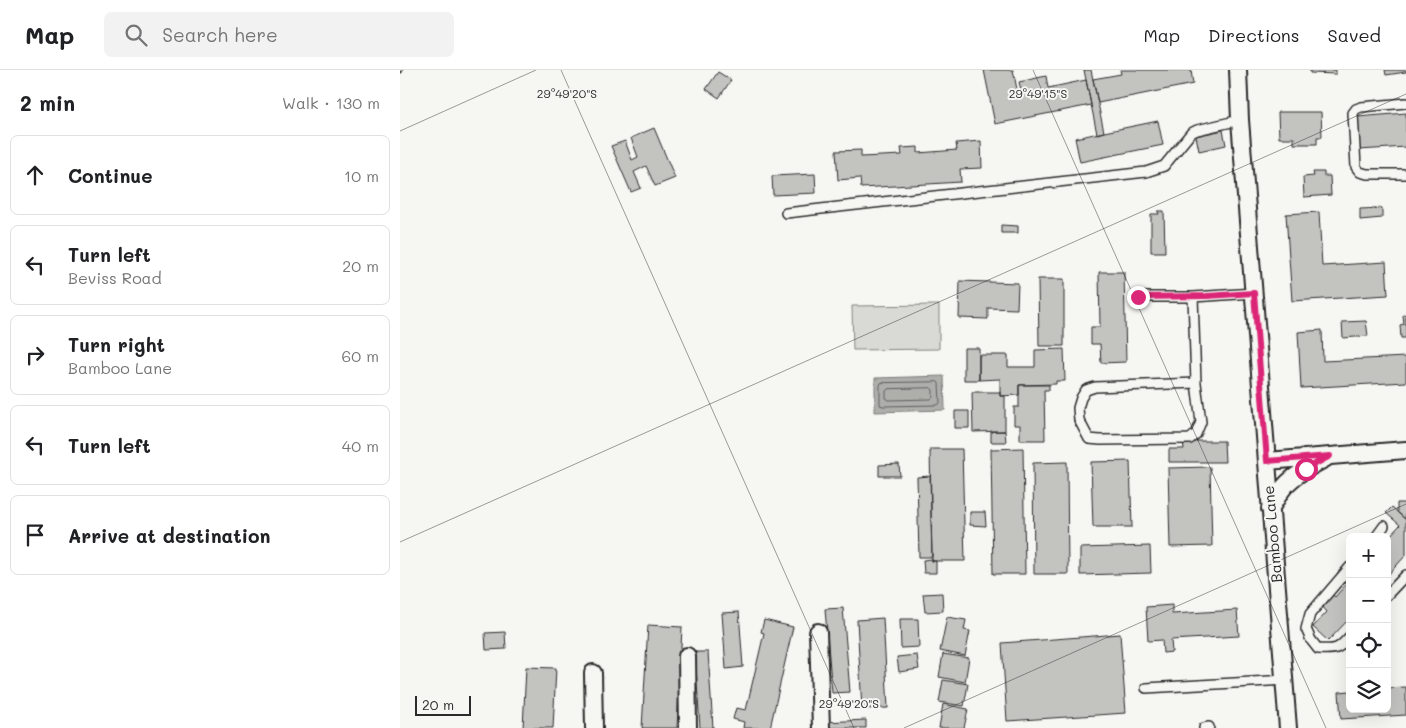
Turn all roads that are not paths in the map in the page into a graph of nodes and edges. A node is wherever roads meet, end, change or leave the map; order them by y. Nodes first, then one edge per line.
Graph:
1 (1238, 70) edge
2 (1406, 103) edge
3 (1240, 120) junction
4 (1406, 174) edge
5 (786, 213) dead end
6 (1254, 293) junction
7 (1138, 297) dead end
8 (1193, 297) junction
9 (1196, 383) junction
10 (1406, 450) edge
11 (1330, 456) junction
12 (1267, 461) junction
13 (1270, 508) junction
14 (1384, 526) dead end
15 (1379, 533) edge
16 (1346, 572) edge
17 (1406, 575) edge
18 (1391, 591) edge
19 (818, 632) dead end
20 (1346, 641) edge
21 (687, 656) dead end
22 (593, 673) dead end
23 (1285, 680) junction
24 (1146, 688) dead end
25 (594, 728) edge
26 (688, 728) edge
27 (821, 728) edge
28 (1204, 728) edge
29 (1209, 728) edge
30 (1288, 728) edge

1 - 3 street, Bamboo Lane
2 - 4 lane
3 - 5 lane
3 - 6 street, Bamboo Lane
6 - 8 lane
6 - 12 street, Bamboo Lane
7 - 8 lane
8 - 9 lane
9 - 9 lane
10 - 11 street
11 - 12 street
11 - 13 street
12 - 13 street, Bamboo Lane
13 - 23 street, Bamboo Lane
14 - 15 lane
16 - 20 lane
17 - 18 lane
19 - 27 street
21 - 26 street
22 - 25 street
23 - 24 lane
23 - 30 street, Bamboo Lane
28 - 29 lane

